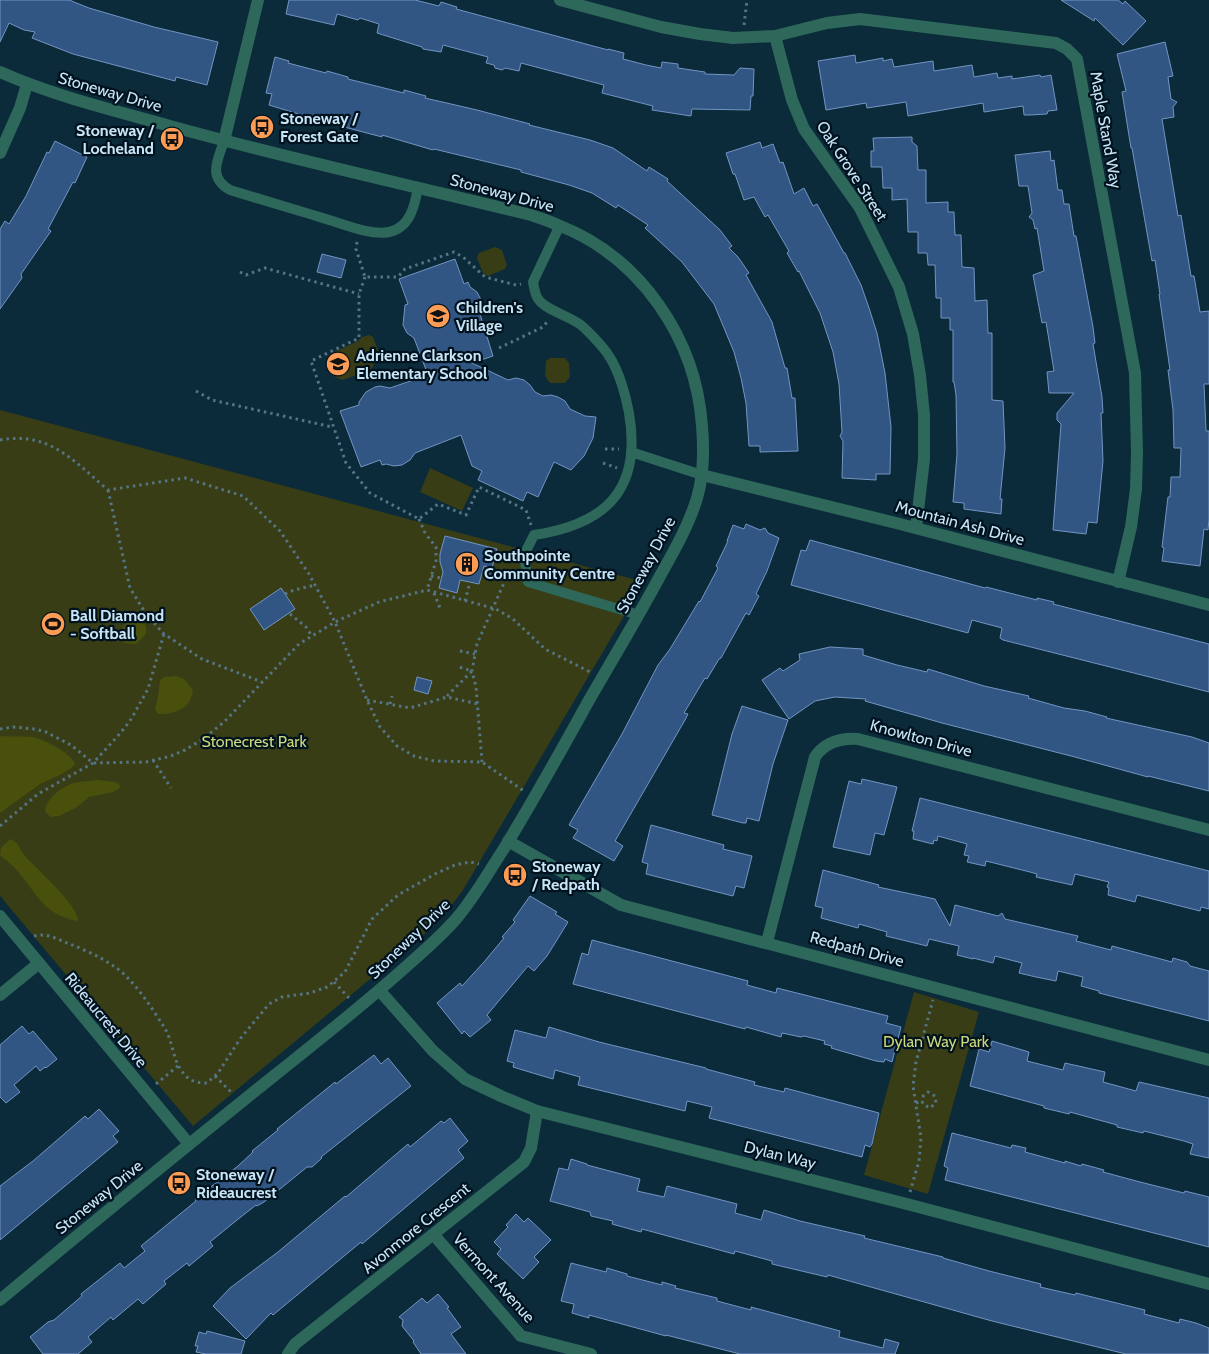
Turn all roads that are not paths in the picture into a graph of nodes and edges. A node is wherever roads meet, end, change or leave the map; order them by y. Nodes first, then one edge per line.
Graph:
1 (258, 0) edge
2 (560, 0) edge
3 (775, 36) junction
4 (0, 72) edge
5 (27, 84) junction
6 (224, 141) junction
7 (0, 153) edge
8 (418, 187) junction
9 (560, 225) junction
10 (631, 452) junction
11 (702, 475) junction
12 (916, 528) junction
13 (1118, 582) junction
14 (1209, 605) edge
15 (639, 615) junction
16 (1209, 830) edge
17 (508, 841) junction
18 (0, 916) edge
19 (767, 942) junction
20 (38, 964) junction
21 (380, 991) junction
22 (0, 995) edge
23 (1209, 1060) edge
24 (536, 1111) junction
25 (189, 1144) junction
26 (434, 1235) junction
27 (1209, 1284) edge
28 (0, 1300) edge
29 (288, 1354) edge
30 (591, 1354) edge

1 - 6 street
2 - 3 street, Maple Stand Way
3 - 12 street, Oak Grove Street
3 - 13 street, Maple Stand Way
4 - 5 street, Stoneway Drive
5 - 6 street, Stoneway Drive
5 - 7 street
6 - 8 street, Stoneway Drive
6 - 8 lane
8 - 9 street, Stoneway Drive
9 - 10 lane
9 - 11 street, Stoneway Drive
10 - 11 lane
10 - 15 lane
11 - 12 street, Mountain Ash Drive
11 - 15 street, Stoneway Drive
12 - 13 street, Mountain Ash Drive
13 - 14 street, Mountain Ash Drive
15 - 17 street, Stoneway Drive
16 - 19 street, Knowlton Drive
17 - 19 street, Redpath Drive
17 - 21 street, Stoneway Drive
18 - 20 street, Rideaucrest Drive
19 - 23 street, Redpath Drive
20 - 22 street
20 - 25 street, Rideaucrest Drive
21 - 24 street, Dylan Way
21 - 25 street, Stoneway Drive
24 - 26 street, Avonmore Crescent
24 - 27 street, Dylan Way
25 - 28 street, Stoneway Drive
26 - 29 street, Avonmore Crescent
26 - 30 street, Vermont Avenue

